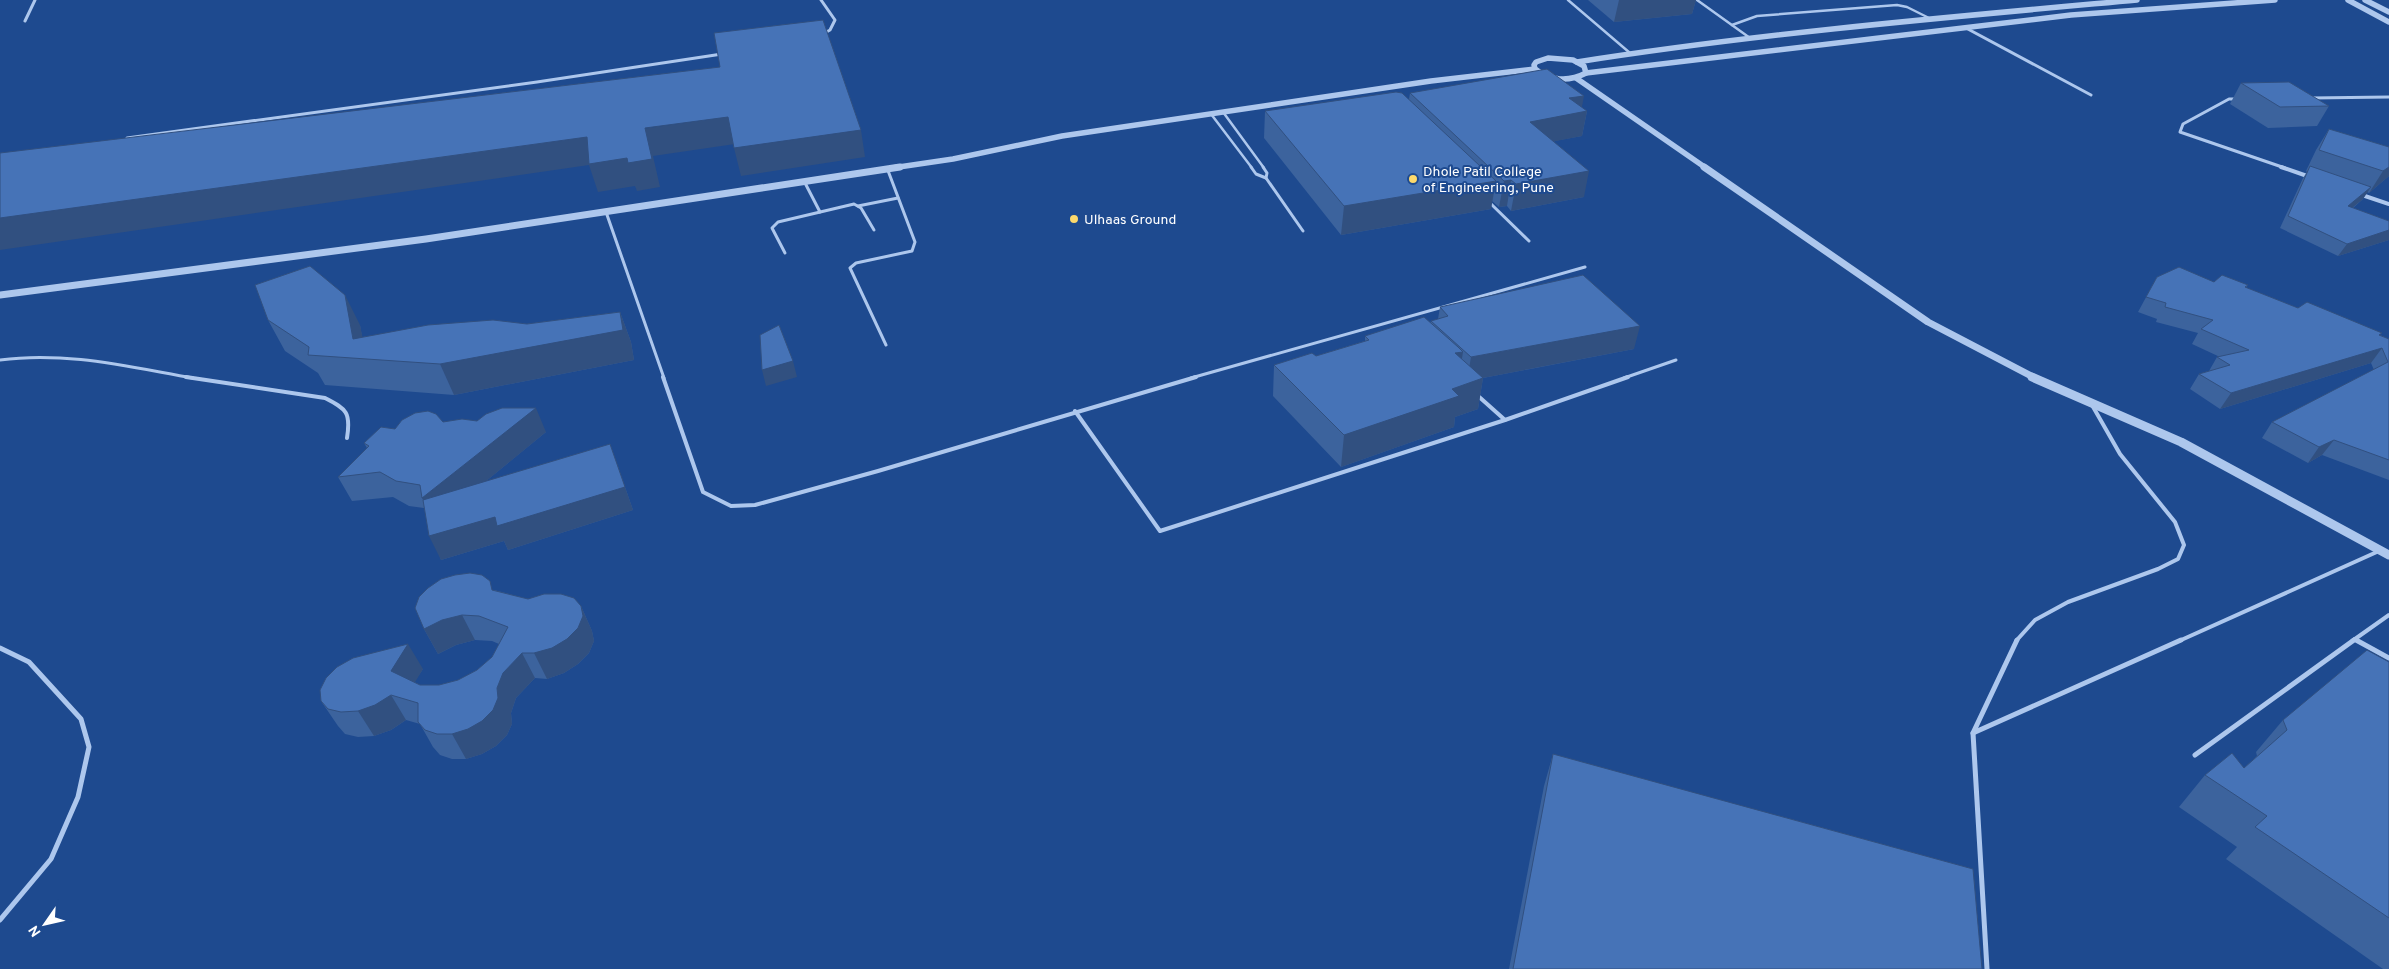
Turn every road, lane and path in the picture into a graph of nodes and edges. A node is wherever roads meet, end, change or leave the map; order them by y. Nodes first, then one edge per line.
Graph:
1 (35, 0) edge
2 (821, 0) edge
3 (1568, 0) edge
4 (1697, 0) edge
5 (2137, 0) edge
6 (2275, 0) edge
7 (2348, 0) edge
8 (2365, 0) edge
9 (2389, 12) edge
10 (1930, 19) junction
11 (25, 21) dead end
12 (2389, 22) edge
13 (1732, 25) junction
14 (1965, 27) junction
15 (814, 39) edge
16 (1751, 39) junction
17 (728, 53) edge
18 (1630, 53) junction
19 (1577, 62) junction
20 (1535, 68) junction
21 (1586, 73) junction
22 (1576, 78) junction
23 (1374, 90) junction
24 (2091, 95) dead end
25 (1382, 97) edge
26 (2389, 97) edge
27 (2309, 98) edge
28 (2249, 99) edge
29 (1223, 112) junction
30 (1210, 114) junction
31 (119, 139) edge
32 (887, 168) junction
33 (1266, 178) junction
34 (2315, 179) edge
35 (804, 181) junction
36 (2352, 191) edge
37 (898, 198) junction
38 (1487, 200) edge
39 (2389, 204) edge
40 (858, 206) junction
41 (606, 212) junction
42 (820, 212) junction
43 (874, 230) dead end
44 (1303, 231) dead end
45 (1529, 242) dead end
46 (785, 254) dead end
47 (1585, 267) dead end
48 (0, 295) edge
49 (1394, 320) junction
50 (1401, 327) edge
51 (886, 345) dead end
52 (0, 360) edge
53 (1676, 360) dead end
54 (1475, 393) edge
55 (2090, 401) junction
56 (1075, 411) junction
57 (1505, 420) junction
58 (347, 438) dead end
59 (2380, 550) junction
60 (2389, 555) edge
61 (2389, 615) edge
62 (2355, 639) junction
63 (0, 648) edge
64 (2389, 658) edge
65 (1973, 734) junction
66 (2195, 755) dead end
67 (0, 920) edge
68 (1987, 969) edge

1 - 11 street
2 - 15 street
3 - 18 lane
4 - 13 lane
5 - 10 street
6 - 14 street
7 - 12 street
8 - 9 street
10 - 13 lane
10 - 16 street
13 - 16 lane
14 - 21 street
14 - 24 street
16 - 18 street
17 - 31 street
18 - 19 street
19 - 20 street
19 - 21 street
20 - 22 street
20 - 23 street
21 - 22 street
22 - 55 street
23 - 25 lane
23 - 29 street
26 - 27 street
28 - 34 street
29 - 30 street
29 - 33 lane
30 - 32 street
30 - 33 lane
32 - 35 street
32 - 37 lane
33 - 44 lane
35 - 41 street
35 - 42 lane
36 - 39 street
37 - 40 lane
37 - 51 lane
38 - 45 lane
40 - 42 lane
40 - 43 lane
41 - 48 street
41 - 56 lane
42 - 46 lane
47 - 49 lane
49 - 50 lane
49 - 56 lane
52 - 58 lane
53 - 57 lane
54 - 57 lane
55 - 59 street
55 - 65 lane
56 - 57 lane
59 - 60 street
59 - 65 lane
61 - 62 lane
62 - 64 lane
62 - 66 lane
63 - 67 lane
65 - 68 lane

